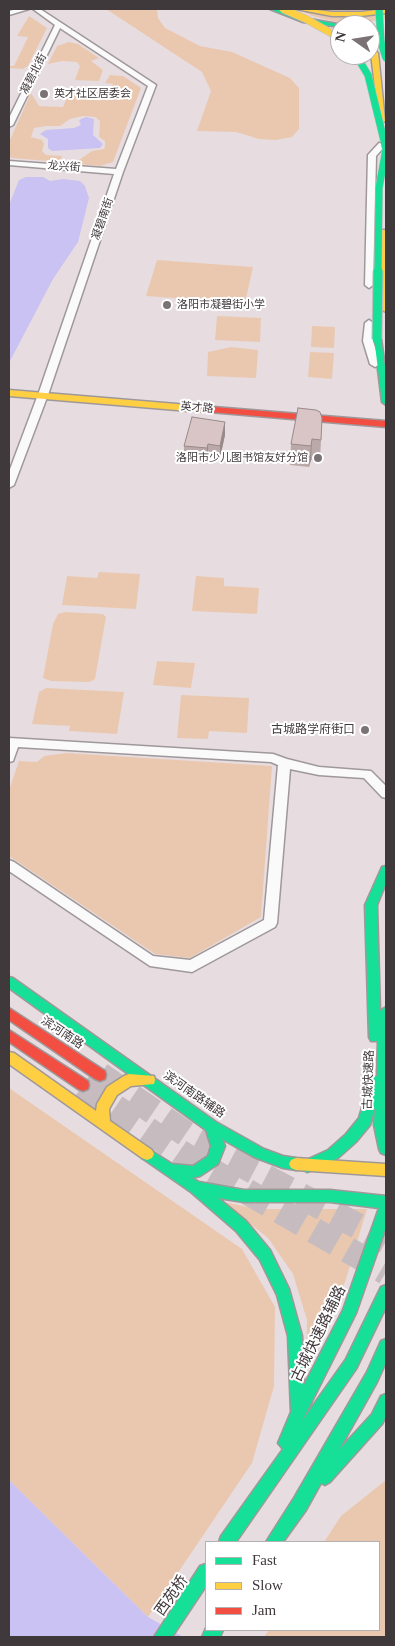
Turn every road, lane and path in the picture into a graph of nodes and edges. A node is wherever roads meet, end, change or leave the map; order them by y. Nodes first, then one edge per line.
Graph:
1 (26, 9) edge
2 (36, 9) edge
3 (273, 9) edge
4 (283, 9) edge
5 (299, 9) edge
6 (379, 9) edge
7 (386, 11) edge
8 (9, 14) edge
9 (59, 24) junction
10 (330, 24) edge
11 (330, 32) edge
12 (386, 58) edge
13 (362, 65) edge
14 (374, 65) edge
15 (9, 124) edge
16 (385, 145) edge
17 (386, 160) edge
18 (9, 163) edge
19 (119, 172) junction
20 (386, 310) edge
21 (9, 391) edge
22 (43, 394) junction
23 (386, 402) edge
24 (386, 409) edge
25 (386, 418) edge
26 (386, 424) edge
27 (9, 485) edge
28 (11, 742) edge
29 (9, 758) edge
30 (284, 763) junction
31 (386, 794) edge
32 (9, 865) edge
33 (386, 870) edge
34 (9, 982) edge
35 (386, 1012) edge
36 (9, 1013) edge
37 (9, 1035) edge
38 (9, 1057) edge
39 (100, 1075) tunnel mouth
40 (150, 1080) junction
41 (83, 1084) tunnel mouth
42 (104, 1124) junction
43 (212, 1126) junction
44 (386, 1149) edge
45 (307, 1166) junction
46 (171, 1170) junction
47 (386, 1170) edge
48 (196, 1188) junction
49 (386, 1202) edge
50 (386, 1208) edge
51 (386, 1292) edge
52 (386, 1346) edge
53 (386, 1402) edge
54 (386, 1410) edge
55 (298, 1413) junction
56 (377, 1419) junction
57 (275, 1471) junction
58 (300, 1504) junction
59 (228, 1541) edge
60 (275, 1541) edge
61 (205, 1573) edge
62 (162, 1637) edge

1 - 8 street
2 - 9 street, 凝碧南街
3 - 10 main road
4 - 11 main road, bridge
5 - 7 main road
6 - 12 main road, bridge
9 - 15 street, 凝碧北街
9 - 19 street, 凝碧南街
13 - 16 main road, bridge
14 - 16 main road
16 - 17 main road, bridge
16 - 20 main road
16 - 23 main road, bridge
16 - 24 street
18 - 19 street, 龙兴街
19 - 22 street, 凝碧南街
21 - 22 main road, 英才路
22 - 25 main road, 英才路
22 - 26 main road, 英才路
22 - 27 street, 凝碧南街
28 - 29 street
28 - 30 street
30 - 31 street
30 - 32 street
33 - 45 main road
34 - 40 main road, 滨河南路辅路
35 - 44 main road, 古城快速路
36 - 39 main road, 滨河南路
37 - 41 main road
38 - 42 main road
40 - 42 main road
40 - 43 main road, 滨河南路辅路
42 - 46 main road
43 - 45 main road, 滨河南路辅路
43 - 46 main road
45 - 47 main road, 滨河南路辅路
46 - 48 main road
48 - 49 main road
48 - 55 main road
50 - 55 main road, 古城快速路辅路
51 - 57 main road
52 - 58 main road
53 - 56 main road
54 - 56 main road
55 - 57 main road, 古城快速路辅路
56 - 58 main road
57 - 59 main road
58 - 60 main road
61 - 62 main road, 西苑桥

